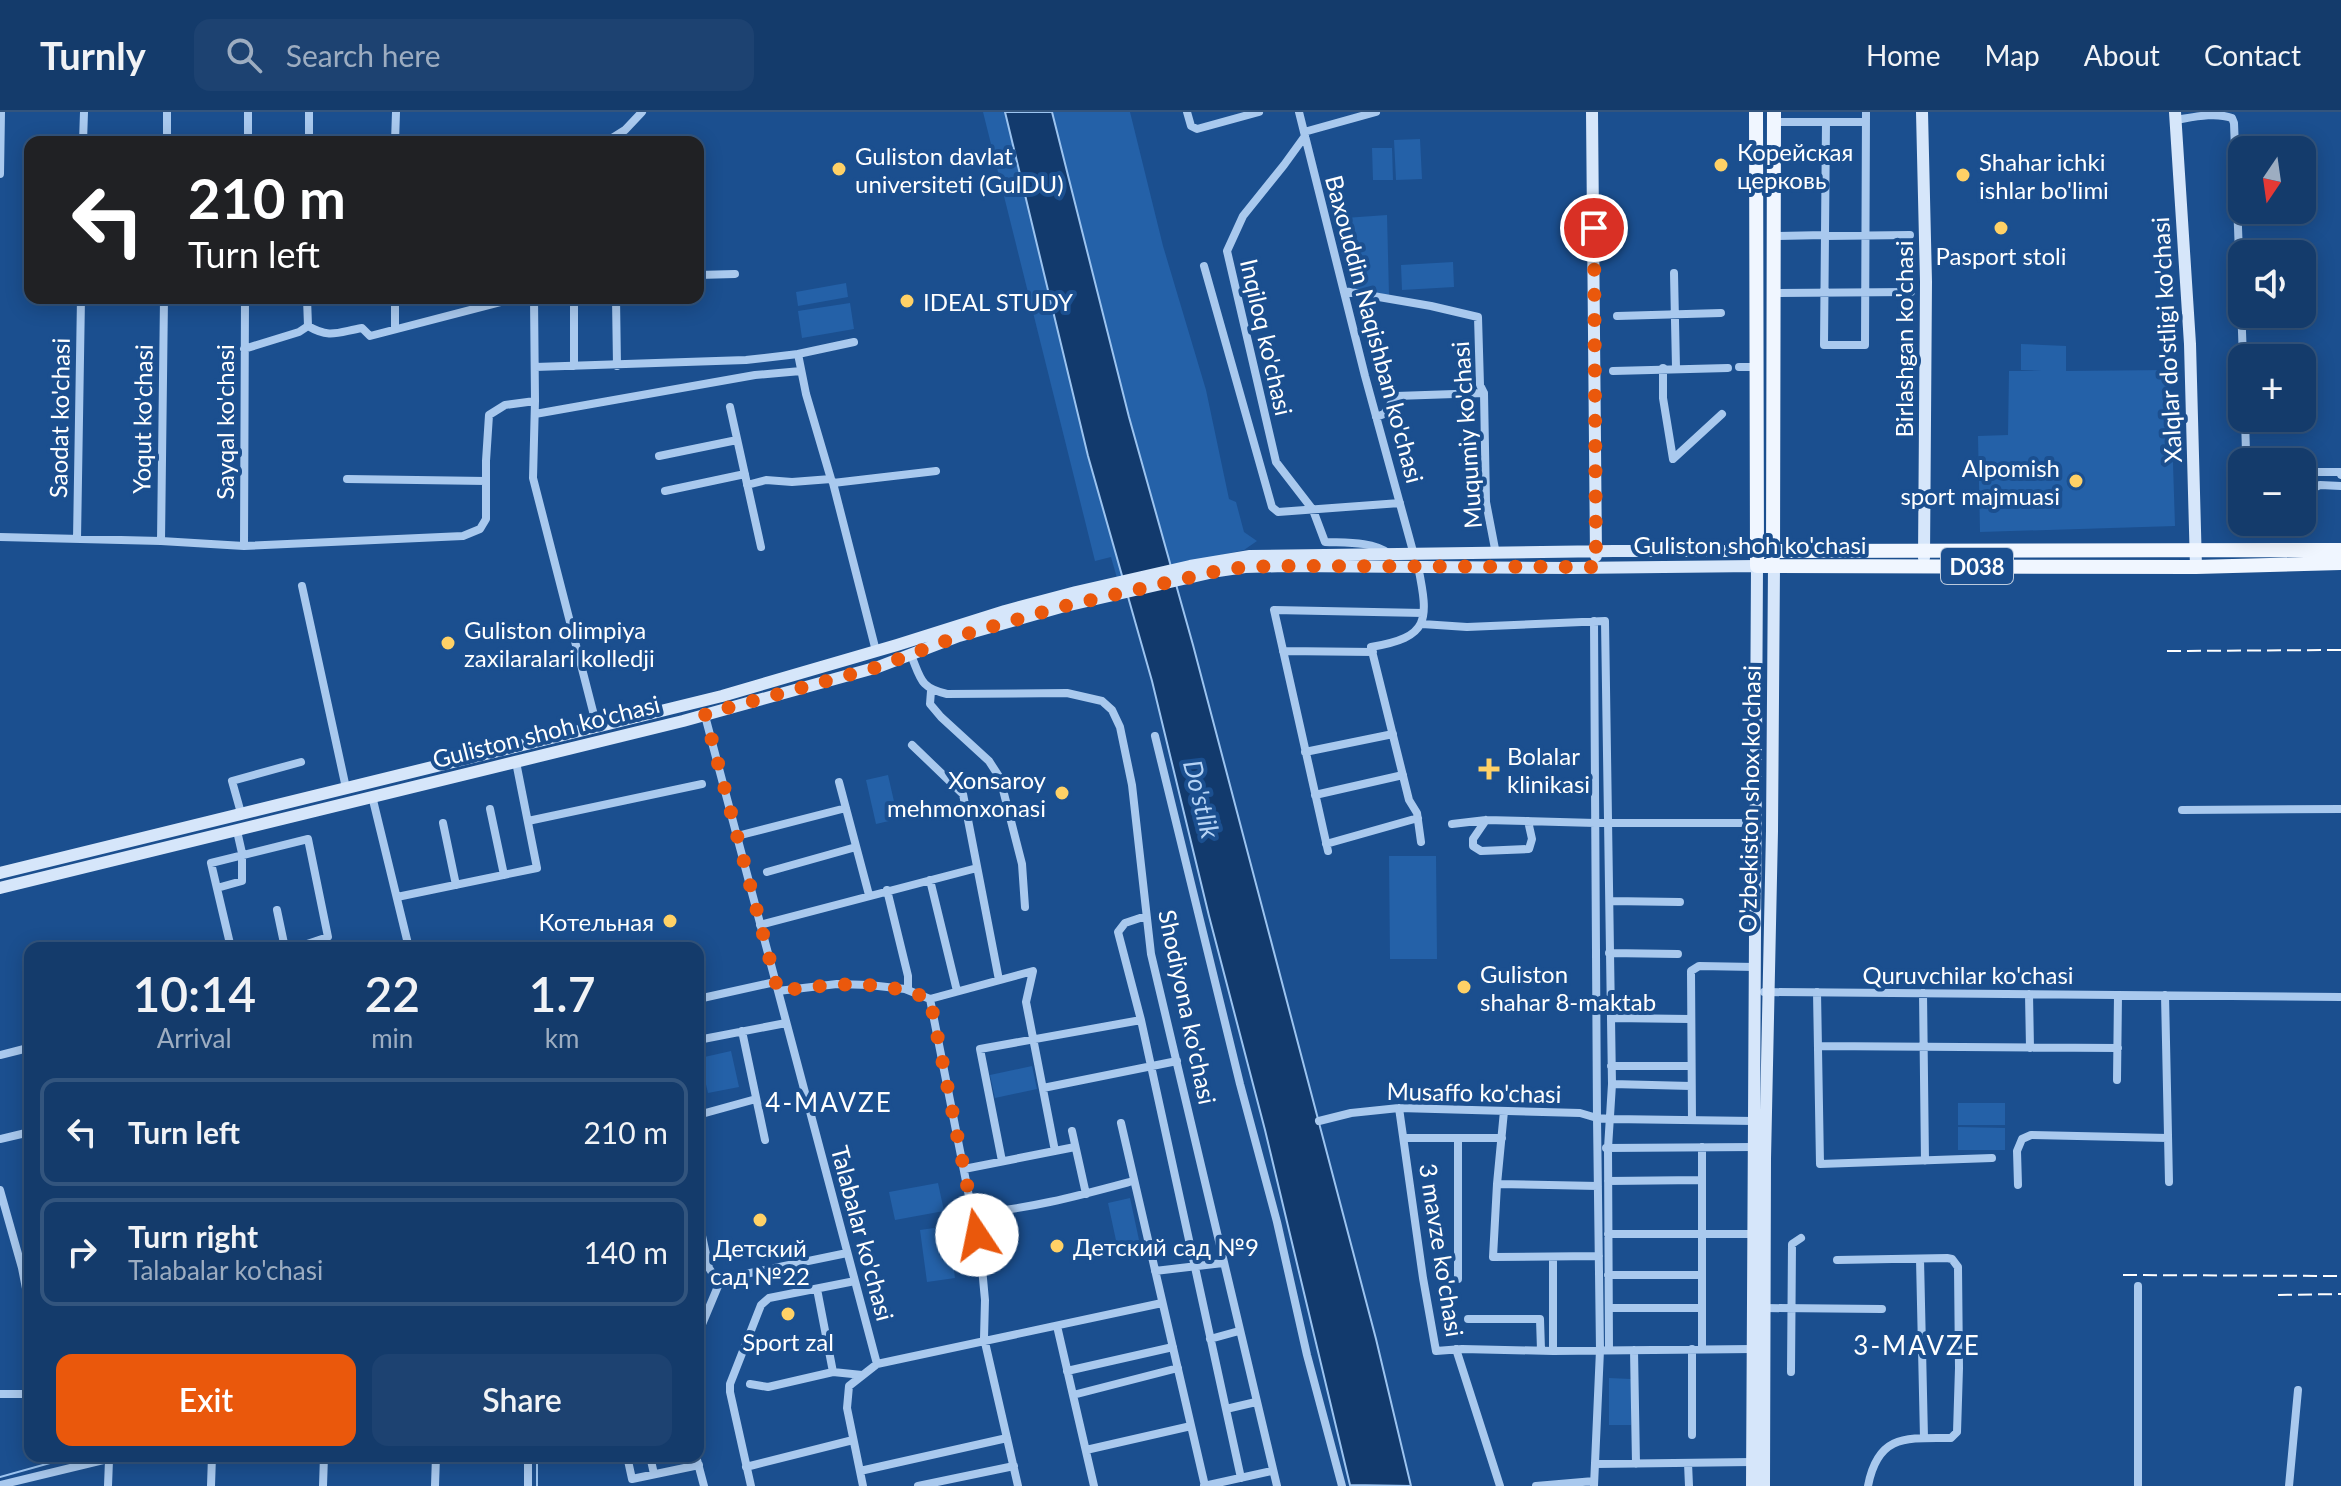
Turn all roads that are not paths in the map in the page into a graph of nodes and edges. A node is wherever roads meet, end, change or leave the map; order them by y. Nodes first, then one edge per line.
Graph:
1 (1, 112) edge
2 (84, 112) edge
3 (167, 112) edge
4 (248, 112) edge
5 (309, 112) edge
6 (396, 112) edge
7 (642, 112) edge
8 (1187, 112) edge
9 (1259, 112) edge
10 (1299, 112) edge
11 (1376, 112) edge
12 (1592, 112) edge
13 (1756, 112) edge
14 (1922, 112) edge
15 (2176, 116) edge
16 (1774, 117) edge
17 (1866, 117) edge
18 (1826, 122) junction
19 (1304, 134) junction
20 (83, 136) edge
21 (167, 136) edge
22 (248, 136) edge
23 (309, 136) edge
24 (395, 136) edge
25 (617, 136) edge
26 (0, 174) edge
27 (1910, 235) dead end
28 (1773, 236) junction
29 (1825, 236) junction
30 (1866, 236) junction
31 (1204, 266) dead end
32 (1674, 273) dead end
33 (735, 274) dead end
34 (704, 275) edge
35 (1344, 291) junction
36 (1866, 292) junction
37 (1911, 292) dead end
38 (1773, 293) junction
39 (1825, 293) junction
40 (81, 304) edge
41 (164, 304) edge
42 (245, 304) edge
43 (307, 304) edge
44 (395, 304) edge
45 (493, 304) edge
46 (534, 304) edge
47 (574, 304) edge
48 (616, 304) edge
49 (1721, 313) dead end
50 (1674, 315) junction
51 (1617, 316) dead end
52 (308, 326) junction
53 (395, 329) junction
54 (854, 342) dead end
55 (2242, 344) edge
56 (244, 349) junction
57 (798, 354) junction
58 (574, 366) junction
59 (617, 366) junction
60 (535, 367) junction
61 (1739, 367) dead end
62 (1757, 367) junction
63 (1663, 368) junction
64 (1676, 368) junction
65 (1728, 368) dead end
66 (801, 371) junction
67 (1613, 371) dead end
68 (1484, 393) junction
69 (535, 401) junction
70 (730, 407) dead end
71 (535, 414) junction
72 (1722, 414) dead end
73 (1376, 417) junction
74 (737, 440) junction
75 (659, 456) dead end
76 (936, 471) dead end
77 (2316, 472) edge
78 (745, 474) junction
79 (2341, 475) edge
80 (347, 479) dead end
81 (486, 481) junction
82 (832, 481) junction
83 (747, 485) junction
84 (2341, 486) edge
85 (2316, 487) edge
86 (665, 491) dead end
87 (1400, 503) junction
88 (1313, 510) junction
89 (1757, 526) junction
90 (1773, 526) junction
91 (0, 537) edge
92 (77, 539) junction
93 (161, 541) junction
94 (244, 546) junction
95 (761, 547) dead end
96 (2341, 550) edge
97 (2196, 551) junction
98 (1596, 552) junction
99 (1496, 554) junction
100 (1391, 556) junction
101 (1774, 558) junction
102 (1924, 558) junction
103 (1757, 559) junction
104 (1416, 561) junction
105 (2341, 563) edge
106 (1596, 567) junction
107 (2196, 567) junction
108 (1191, 572) junction
109 (302, 586) dead end
110 (1113, 590) junction
111 (1757, 593) junction
112 (1773, 593) junction
113 (1423, 613) junction
114 (1594, 621) junction
115 (1422, 624) junction
116 (1372, 649) junction
117 (876, 651) junction
118 (1283, 651) junction
119 (911, 655) junction
120 (931, 691) junction
121 (703, 708) junction
122 (597, 727) junction
123 (1393, 734) junction
124 (1155, 736) dead end
125 (912, 745) dead end
126 (1305, 752) junction
127 (301, 762) dead end
128 (516, 762) junction
129 (1403, 775) junction
130 (839, 782) dead end
131 (702, 784) dead end
132 (346, 788) junction
133 (1315, 795) junction
134 (372, 796) junction
135 (846, 808) junction
136 (490, 809) dead end
137 (2341, 809) edge
138 (2182, 810) dead end
139 (241, 813) junction
140 (1418, 818) junction
141 (1486, 820) junction
142 (528, 821) junction
143 (1528, 821) junction
144 (443, 823) dead end
145 (1595, 823) junction
146 (1755, 823) junction
147 (1452, 824) dead end
148 (1608, 824) junction
149 (237, 831) junction
150 (737, 836) junction
151 (1421, 842) dead end
152 (856, 847) junction
153 (241, 855) junction
154 (977, 868) junction
155 (767, 872) dead end
156 (0, 873) edge
157 (504, 875) junction
158 (930, 880) junction
159 (456, 885) junction
160 (0, 888) edge
161 (217, 888) junction
162 (887, 890) junction
163 (869, 895) junction
164 (397, 897) junction
165 (1610, 901) junction
166 (1680, 902) dead end
167 (1025, 907) dead end
168 (277, 910) dead end
169 (1146, 916) junction
170 (760, 925) junction
171 (230, 942) edge
172 (284, 942) edge
173 (313, 942) edge
174 (405, 942) edge
175 (1609, 953) junction
176 (1678, 954) dead end
177 (1755, 967) junction
178 (999, 980) junction
179 (777, 986) junction
180 (908, 990) junction
181 (957, 991) junction
182 (1755, 992) junction
183 (1769, 992) junction
184 (1817, 992) junction
185 (1923, 993) junction
186 (2029, 994) junction
187 (2118, 995) junction
188 (2165, 995) junction
189 (2341, 997) edge
190 (704, 998) edge
191 (930, 999) junction
192 (1611, 1018) junction
193 (1690, 1019) junction
194 (1141, 1020) junction
195 (786, 1023) junction
196 (742, 1031) junction
197 (704, 1039) edge
198 (1033, 1039) junction
199 (1818, 1046) junction
200 (1924, 1048) junction
201 (2030, 1048) junction
202 (2118, 1048) junction
203 (24, 1049) edge
204 (0, 1055) edge
205 (1177, 1061) junction
206 (1611, 1066) junction
207 (1690, 1066) junction
208 (1151, 1067) junction
209 (2117, 1080) dead end
210 (1612, 1084) junction
211 (1691, 1086) junction
212 (1043, 1088) junction
213 (756, 1099) junction
214 (1399, 1108) junction
215 (1504, 1111) junction
216 (704, 1113) edge
217 (1597, 1118) junction
218 (1611, 1119) junction
219 (1692, 1120) junction
220 (1319, 1121) dead end
221 (1754, 1121) junction
222 (1121, 1123) dead end
223 (1072, 1131) dead end
224 (24, 1133) edge
225 (1404, 1138) junction
226 (1458, 1138) junction
227 (1502, 1138) junction
228 (2168, 1138) junction
229 (0, 1139) edge
230 (765, 1140) dead end
231 (1075, 1147) junction
232 (1702, 1147) junction
233 (1754, 1147) junction
234 (1597, 1148) junction
235 (1608, 1148) junction
236 (1055, 1151) junction
237 (1992, 1158) dead end
238 (1002, 1161) junction
239 (1925, 1161) junction
240 (964, 1169) junction
241 (1702, 1180) junction
242 (1133, 1181) junction
243 (1608, 1181) junction
244 (2169, 1182) dead end
245 (1497, 1184) junction
246 (2018, 1185) dead end
247 (1598, 1186) junction
248 (0, 1190) edge
249 (1086, 1194) junction
250 (973, 1213) junction
251 (1608, 1234) junction
252 (1702, 1234) junction
253 (1753, 1234) junction
254 (1801, 1238) dead end
255 (704, 1245) edge
256 (847, 1253) junction
257 (1599, 1256) junction
258 (1553, 1257) junction
259 (1920, 1259) junction
260 (1837, 1260) dead end
261 (1223, 1263) junction
262 (1194, 1266) junction
263 (1155, 1271) junction
264 (1608, 1275) junction
265 (1702, 1275) junction
266 (24, 1278) edge
267 (1458, 1279) dead end
268 (855, 1281) junction
269 (719, 1284) junction
270 (2138, 1286) dead end
271 (817, 1289) junction
272 (1162, 1303) junction
273 (1609, 1308) junction
274 (1702, 1308) junction
275 (1765, 1308) junction
276 (1791, 1309) junction
277 (1882, 1309) dead end
278 (1468, 1319) dead end
279 (704, 1320) edge
280 (1057, 1326) junction
281 (1239, 1331) junction
282 (1210, 1339) junction
283 (985, 1342) junction
284 (1173, 1347) junction
285 (1456, 1349) junction
286 (1697, 1349) junction
287 (1753, 1349) junction
288 (1541, 1350) junction
289 (1604, 1350) junction
290 (1634, 1350) junction
291 (1553, 1351) junction
292 (877, 1364) junction
293 (1178, 1368) junction
294 (1067, 1371) junction
295 (833, 1372) junction
296 (1791, 1372) dead end
297 (862, 1375) junction
298 (750, 1384) dead end
299 (2298, 1390) dead end
300 (0, 1394) edge
301 (24, 1394) edge
302 (1073, 1395) junction
303 (1256, 1402) junction
304 (1226, 1409) junction
305 (1191, 1426) junction
306 (1692, 1435) dead end
307 (1007, 1438) junction
308 (1924, 1438) junction
309 (853, 1440) junction
310 (1086, 1450) junction
311 (100, 1462) edge
312 (109, 1462) edge
313 (212, 1462) edge
314 (324, 1462) edge
315 (436, 1462) edge
316 (528, 1462) edge
317 (628, 1462) edge
318 (651, 1462) edge
319 (691, 1462) edge
320 (698, 1462) edge
321 (1752, 1462) junction
322 (1688, 1463) junction
323 (1596, 1464) junction
324 (1636, 1464) junction
325 (1014, 1466) junction
326 (746, 1467) junction
327 (860, 1471) junction
328 (1272, 1471) junction
329 (654, 1474) junction
330 (39, 1475) junction
331 (1241, 1478) junction
332 (1594, 1484) edge
333 (0, 1485) edge
334 (40, 1486) edge
335 (108, 1486) edge
336 (211, 1486) edge
337 (323, 1486) edge
338 (435, 1486) edge
339 (528, 1486) edge
340 (704, 1486) edge
341 (751, 1486) edge
342 (863, 1486) edge
343 (918, 1486) edge
344 (1018, 1486) edge
345 (1094, 1486) edge
346 (1204, 1486) edge
347 (1277, 1486) edge
348 (1342, 1486) edge
349 (1500, 1486) edge
350 (1536, 1486) edge
351 (1689, 1486) edge
352 (1752, 1486) edge
353 (1764, 1486) edge
354 (1868, 1486) edge
355 (2138, 1486) edge
356 (2289, 1486) edge

1 - 26 street
2 - 20 street
3 - 21 street
4 - 22 street
5 - 23 street
6 - 24 street
7 - 25 street
8 - 9 street
10 - 19 street, Baxouddin Naqishban ko'chasi
11 - 19 street
12 - 98 main road
13 - 62 main road, O'zbekiston shox ko'chasi
14 - 102 main road, Birlashgan ko'chasi
15 - 55 street
15 - 97 main road, Xalqlar do'stligi ko'chasi
16 - 18 street
16 - 28 main road, O'zbekiston shox ko'chasi
17 - 18 street
17 - 30 street
18 - 29 street
19 - 35 street, Baxouddin Naqishban ko'chasi
19 - 88 street, Inqiloq ko'chasi
27 - 30 street
28 - 29 street
28 - 38 main road, O'zbekiston shox ko'chasi
29 - 30 street
29 - 39 street
30 - 36 street
31 - 88 street
32 - 50 street
33 - 34 street
35 - 68 street, Muqumiy ko'chasi
35 - 73 street, Baxouddin Naqishban ko'chasi
36 - 37 street
36 - 39 street
36 - 39 street
38 - 39 street
38 - 90 main road, O'zbekiston shox ko'chasi
40 - 92 street, Saodat ko'chasi
41 - 93 street, Yoqut ko'chasi
42 - 56 street, Sayqal ko'chasi
43 - 52 street
44 - 53 street
45 - 53 street
46 - 60 street
47 - 58 street
48 - 59 street
49 - 50 street
50 - 51 street
50 - 64 street
52 - 53 street
52 - 56 street
54 - 57 street
56 - 94 street, Sayqal ko'chasi
57 - 59 street
57 - 66 street
58 - 59 street
58 - 60 street
60 - 69 street
61 - 62 street
62 - 89 main road, O'zbekiston shox ko'chasi
63 - 64 street
63 - 67 street
63 - 72 street
64 - 65 street
66 - 71 street
66 - 82 street
68 - 73 street
68 - 99 street, Muqumiy ko'chasi
69 - 71 street
69 - 81 street
70 - 74 street
71 - 122 street
73 - 87 street, Baxouddin Naqishban ko'chasi
74 - 75 street
74 - 78 street
76 - 82 street
77 - 79 street
78 - 83 street
78 - 86 street
80 - 81 street
81 - 94 street
82 - 83 street
82 - 117 street
83 - 95 street
84 - 85 street
87 - 88 street
87 - 104 street, Baxouddin Naqishban ko'chasi
88 - 100 street, Inqiloq ko'chasi
89 - 90 main road
89 - 103 main road, O'zbekiston shox ko'chasi
90 - 101 main road, O'zbekiston shox ko'chasi
91 - 92 street
92 - 93 street
93 - 94 street
96 - 97 main road, Guliston shoh ko'chasi / D038
97 - 102 main road, Guliston shoh ko'chasi / D038
97 - 107 main road, Xalqlar do'stligi ko'chasi
98 - 99 main road, Guliston shoh ko'chasi
98 - 103 main road, Guliston shoh ko'chasi
98 - 106 main road
99 - 104 main road, Guliston shoh ko'chasi
100 - 104 main road, Guliston shoh ko'chasi
100 - 108 main road, Guliston shoh ko'chasi
101 - 102 main road, Guliston shoh ko'chasi / D038
101 - 103 main road, Guliston shoh ko'chasi / D038
101 - 112 main road, O'zbekiston shox ko'chasi
102 - 107 main road, Guliston shoh ko'chasi / D038
103 - 106 main road, Guliston shoh ko'chasi
103 - 111 main road, O'zbekiston shox ko'chasi
104 - 106 main road, Guliston shoh ko'chasi
104 - 108 main road, Guliston shoh ko'chasi
104 - 113 street, Baxouddin Naqishban ko'chasi
105 - 107 main road, Guliston shoh ko'chasi / D038
108 - 110 main road, Guliston shoh ko'chasi
109 - 132 street
110 - 117 main road, Guliston shoh ko'chasi
110 - 119 main road, Guliston shoh ko'chasi
111 - 112 main road
111 - 146 main road, O'zbekiston shox ko'chasi
112 - 183 main road, O'zbekiston shox ko'chasi
113 - 115 street, Baxouddin Naqishban ko'chasi
113 - 118 street
114 - 115 street
114 - 145 street
114 - 148 street
115 - 116 street
116 - 118 street
116 - 123 street
117 - 121 main road, Guliston shoh ko'chasi
118 - 126 street
119 - 120 street
119 - 121 main road, Guliston shoh ko'chasi
120 - 167 street
120 - 169 street, Shodiyona ko'chasi
121 - 122 main road, Guliston shoh ko'chasi
121 - 128 main road, Guliston shoh ko'chasi
121 - 150 street, Talabalar ko'chasi
122 - 132 main road, Guliston shoh ko'chasi
123 - 126 street
123 - 129 street
124 - 348 street
125 - 154 street
126 - 133 street
127 - 139 street
128 - 134 main road, Guliston shoh ko'chasi
128 - 142 street
129 - 133 street
129 - 140 street
130 - 135 street
131 - 142 street
132 - 139 main road, Guliston shoh ko'chasi
133 - 140 street
134 - 149 main road, Guliston shoh ko'chasi
134 - 164 street
135 - 150 street
135 - 152 street
136 - 157 street
137 - 138 street
139 - 156 main road, Guliston shoh ko'chasi
140 - 151 street
141 - 143 street
141 - 143 street
141 - 147 street
142 - 157 street
143 - 145 street
144 - 159 street
145 - 148 street
145 - 217 street
146 - 148 street
146 - 177 main road, O'zbekiston shox ko'chasi
148 - 165 street
149 - 153 street
149 - 160 main road, Guliston shoh ko'chasi
150 - 170 street, Talabalar ko'chasi
152 - 155 street
152 - 163 street
153 - 161 street
153 - 161 street
153 - 173 street
154 - 158 street
154 - 178 street
157 - 159 street
158 - 162 street
158 - 181 street
159 - 164 street
161 - 171 street
162 - 163 street
162 - 180 street
163 - 170 street
164 - 174 street
165 - 166 street
165 - 175 street
168 - 172 street
169 - 194 street
169 - 205 street, Shodiyona ko'chasi
170 - 179 street, Talabalar ko'chasi
175 - 176 street
175 - 192 street
177 - 182 main road, O'zbekiston shox ko'chasi
177 - 193 street
178 - 181 street
178 - 198 street
179 - 180 street
179 - 190 street
179 - 195 street, Talabalar ko'chasi
180 - 191 street
181 - 191 street
182 - 183 street, Quruvchilar ko'chasi
182 - 221 main road
183 - 184 street, Quruvchilar ko'chasi
183 - 275 main road, O'zbekiston shox ko'chasi
184 - 185 street, Quruvchilar ko'chasi
184 - 199 street
185 - 186 street, Quruvchilar ko'chasi
185 - 200 street
186 - 187 street, Quruvchilar ko'chasi
186 - 201 street
187 - 188 street, Quruvchilar ko'chasi
187 - 202 street
188 - 189 street, Quruvchilar ko'chasi
188 - 228 street
191 - 240 street
192 - 193 street
192 - 206 street
193 - 207 street
194 - 198 street
194 - 208 street
195 - 196 street
195 - 256 street, Talabalar ko'chasi
196 - 197 street
196 - 213 street
198 - 212 street
198 - 238 street
199 - 200 street
199 - 239 street
200 - 201 street
200 - 239 street
201 - 202 street
202 - 209 street
203 - 204 street
205 - 208 street
205 - 261 street, Shodiyona ko'chasi
206 - 207 street
206 - 210 street
207 - 211 street
208 - 212 street
208 - 262 street
210 - 211 street
210 - 218 street
211 - 219 street
212 - 236 street
213 - 216 street
213 - 230 street
214 - 215 street, Musaffo ko'chasi
214 - 220 street, Musaffo ko'chasi
214 - 225 street, 3 mavze ko'chasi
215 - 217 street, Musaffo ko'chasi
215 - 227 street, 3 mavze ko'chasi
217 - 218 street, Musaffo ko'chasi
217 - 234 street
218 - 219 street, Musaffo ko'chasi
218 - 235 street
219 - 221 street, Musaffo ko'chasi
221 - 233 main road
222 - 242 street
223 - 231 street
224 - 229 street
225 - 226 street, 3 mavze ko'chasi
225 - 285 street, 3 mavze ko'chasi
226 - 227 street, 3 mavze ko'chasi
226 - 267 street, 3 mavze ko'chasi
227 - 245 street, 3 mavze ko'chasi
228 - 244 street
228 - 246 street
231 - 236 street
231 - 249 street
232 - 233 street
232 - 235 street
232 - 241 street
233 - 253 main road
234 - 235 street
234 - 247 street
235 - 243 street
236 - 238 street
237 - 239 street
238 - 240 street
240 - 250 street
241 - 243 street
241 - 252 street
242 - 249 street
242 - 263 street
243 - 251 street
245 - 247 street
245 - 258 street, 3 mavze ko'chasi
247 - 257 street
248 - 266 street
249 - 250 street
250 - 283 street
251 - 252 street
251 - 264 street
252 - 253 street
252 - 265 street
253 - 287 main road
254 - 276 street
255 - 269 street
256 - 268 street, Talabalar ko'chasi
256 - 269 street
257 - 258 street, 3 mavze ko'chasi
257 - 289 street
258 - 291 street
259 - 260 street
259 - 308 street
259 - 308 street
261 - 262 street
261 - 281 street, Shodiyona ko'chasi
262 - 263 street
262 - 282 street
263 - 272 street
264 - 265 street
264 - 273 street
265 - 274 street
268 - 271 street
268 - 292 street, Talabalar ko'chasi
269 - 279 street
270 - 355 street
271 - 295 street
271 - 326 street
272 - 280 street
272 - 284 street
273 - 274 street
273 - 289 street
274 - 286 street
275 - 276 street
275 - 353 main road, O'zbekiston shox ko'chasi
276 - 277 street
276 - 296 street
278 - 288 street
280 - 283 street
280 - 294 street
281 - 282 street
281 - 303 street, Shodiyona ko'chasi
282 - 304 street
283 - 292 street
283 - 307 street
284 - 293 street
284 - 294 street
285 - 288 street, 3 mavze ko'chasi
285 - 349 street, 3 mavze ko'chasi
286 - 287 street, 3 mavze ko'chasi
286 - 290 street, 3 mavze ko'chasi
286 - 306 street
287 - 321 main road
288 - 291 street, 3 mavze ko'chasi
289 - 290 street, 3 mavze ko'chasi
289 - 291 street, 3 mavze ko'chasi
289 - 323 street
290 - 324 street
292 - 297 street
293 - 302 street
293 - 305 street
294 - 302 street
295 - 297 street
295 - 298 street
297 - 309 street
299 - 356 street
300 - 301 street
302 - 310 street
303 - 304 street
303 - 328 street, Shodiyona ko'chasi
304 - 331 street
305 - 310 street
305 - 346 street
307 - 325 street
307 - 327 street
308 - 354 street
309 - 326 street
309 - 327 street
310 - 345 street
311 - 330 street
312 - 335 street
313 - 336 street
314 - 337 street
315 - 338 street
316 - 339 street
317 - 329 street
318 - 329 street
319 - 329 street
320 - 340 street
321 - 322 street
321 - 352 main road
322 - 324 street
322 - 351 street
323 - 324 street
323 - 332 street
325 - 343 street
325 - 344 street
326 - 341 street
327 - 342 street
328 - 331 street
328 - 347 street, Shodiyona ko'chasi
330 - 333 street
330 - 334 street
331 - 346 street
332 - 350 street

